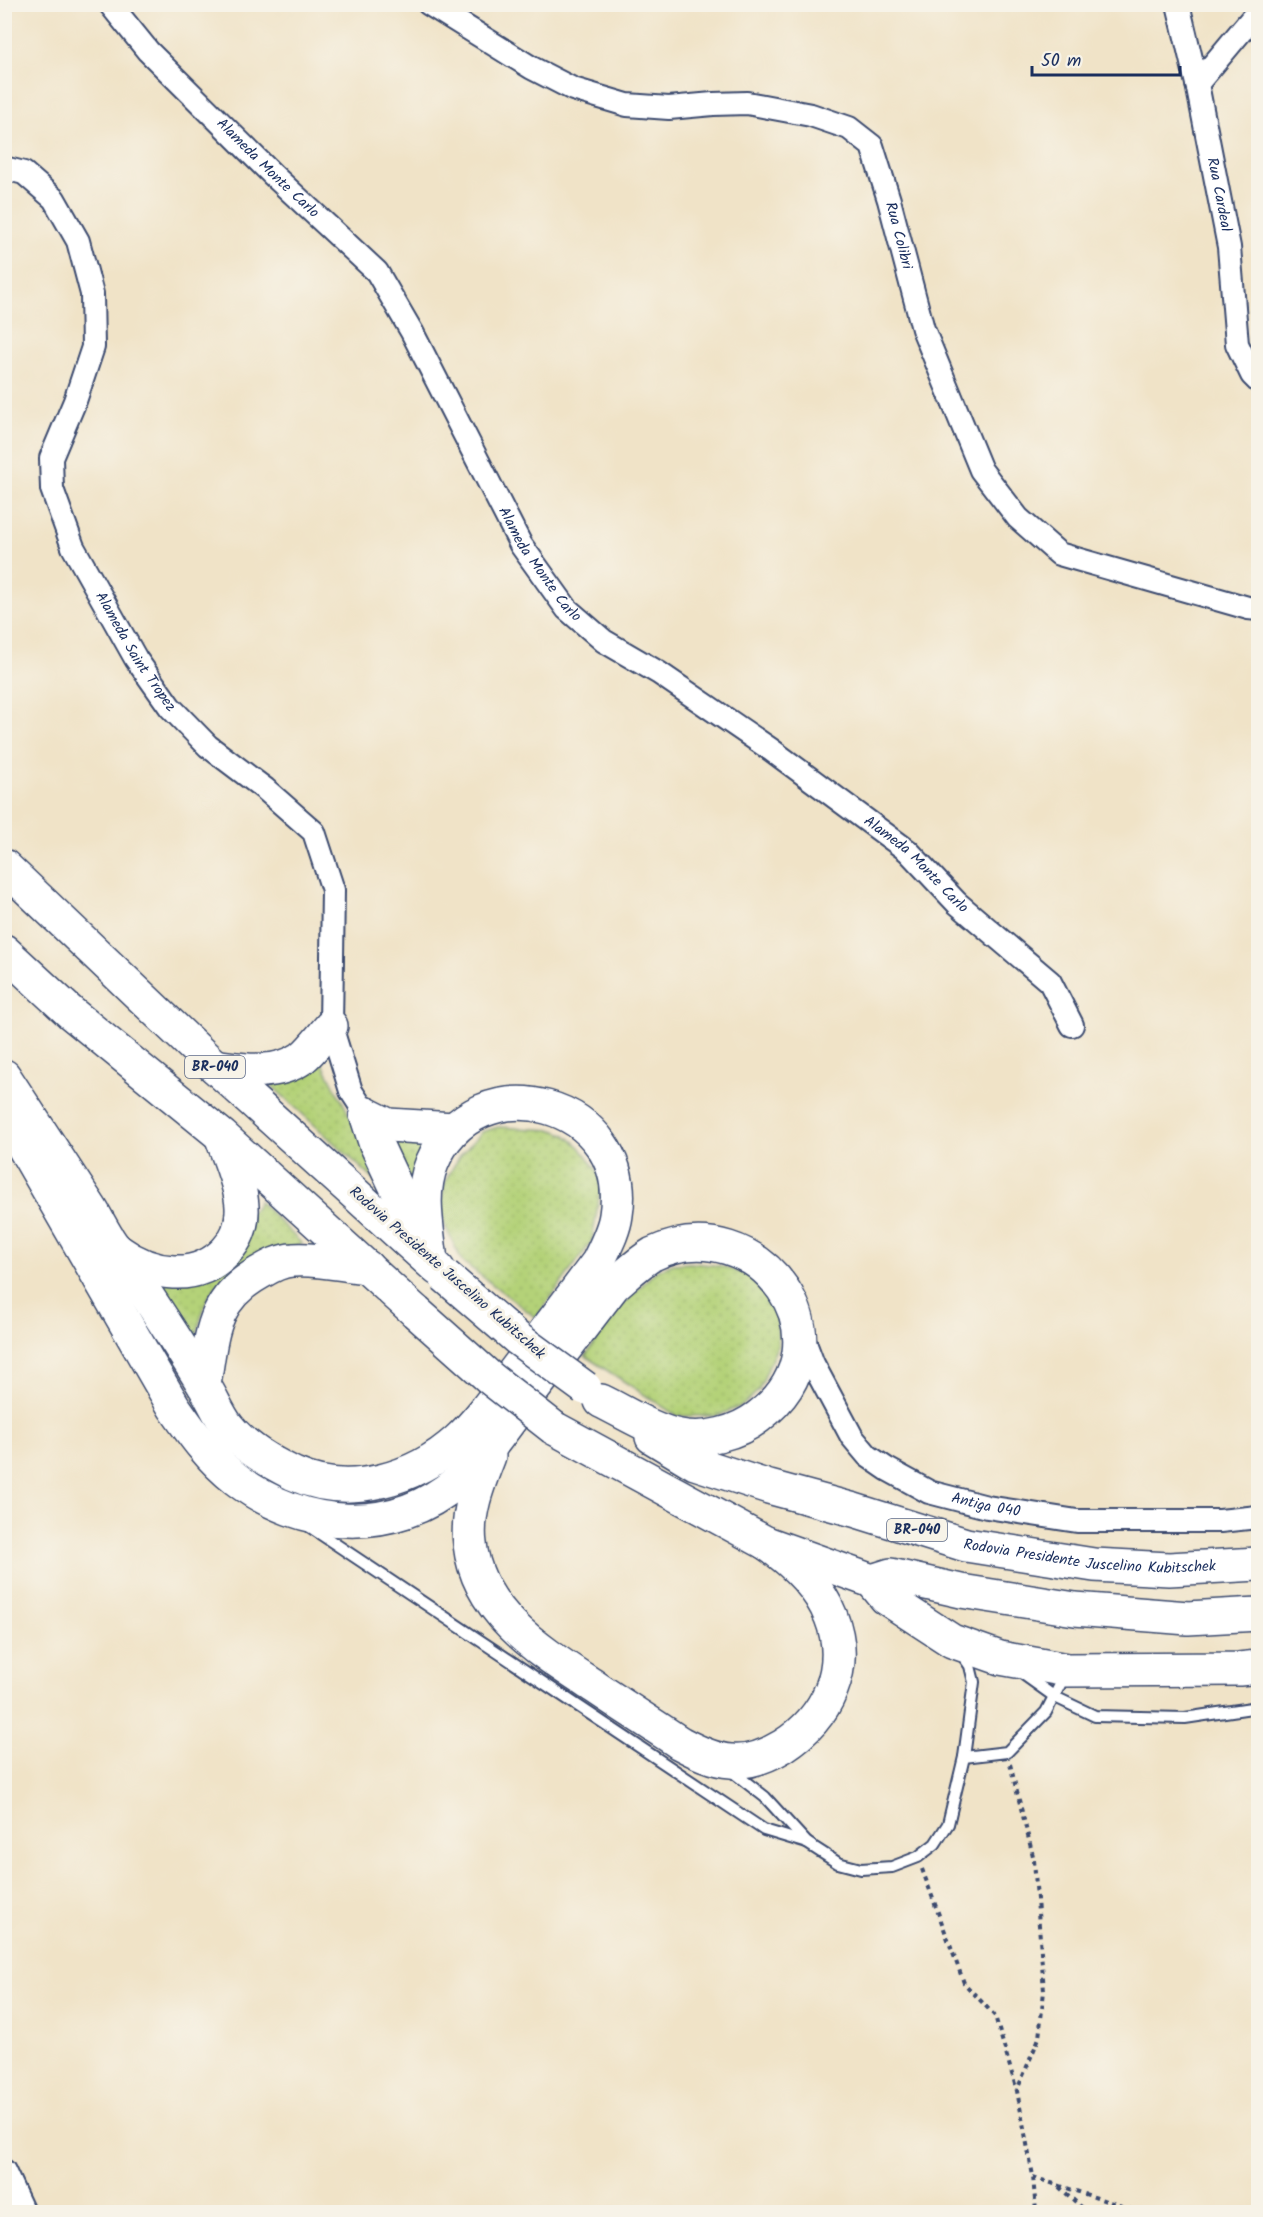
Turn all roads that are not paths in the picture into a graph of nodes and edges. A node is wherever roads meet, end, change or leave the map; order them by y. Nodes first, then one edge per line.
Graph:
1 (110, 4) edge
2 (429, 4) edge
3 (1178, 4) edge
4 (1258, 11) edge
5 (1197, 84) junction
6 (4, 168) edge
7 (1258, 381) edge
8 (1258, 609) edge
9 (4, 866) edge
10 (4, 951) edge
11 (1072, 1025) dead end
12 (331, 1026) junction
13 (214, 1066) junction
14 (4, 1076) edge
15 (4, 1113) edge
16 (366, 1114) junction
17 (454, 1129) junction
18 (222, 1136) junction
19 (117, 1250) junction
20 (367, 1267) junction
21 (438, 1269) junction
22 (801, 1331) junction
23 (204, 1384) junction
24 (593, 1394) junction
25 (496, 1439) junction
26 (275, 1503) junction
27 (1258, 1517) edge
28 (766, 1543) junction
29 (1258, 1564) edge
30 (872, 1581) junction
31 (1258, 1614) edge
32 (952, 1641) junction
33 (1258, 1667) edge
34 (1061, 1684) junction
35 (1258, 1707) edge
36 (964, 1756) junction
37 (713, 1758) junction
38 (807, 1843) junction
39 (4, 2171) edge
40 (23, 2212) edge

1 - 11 street, Alameda Monte Carlo
2 - 8 street, Rua Colibri
3 - 5 street, Rua Cardeal
4 - 5 street
5 - 7 street, Rua Cardeal
6 - 12 street, Alameda Saint Tropez
9 - 13 highway, Rodovia Presidente Juscelino Kubitschek / BR-040
10 - 18 highway, BR-040
12 - 13 highway
12 - 16 street, Alameda Saint Tropez
13 - 21 highway, Rodovia Presidente Juscelino Kubitschek / BR-040
14 - 19 highway
15 - 26 highway
16 - 17 highway
16 - 21 highway
17 - 21 highway
17 - 23 highway
18 - 19 highway
18 - 20 highway, BR-040
19 - 23 highway
20 - 23 highway
20 - 28 highway, BR-040, bridge
21 - 24 highway, Rodovia Presidente Juscelino Kubitschek / BR-040, bridge
22 - 24 highway
22 - 25 highway
22 - 27 street, Antiga 040
24 - 29 highway, Rodovia Presidente Juscelino Kubitschek / BR-040
25 - 26 highway
25 - 37 highway
26 - 38 lane
28 - 30 highway, BR-040
28 - 37 highway
30 - 31 highway, BR-040
30 - 32 highway
32 - 34 highway
32 - 36 lane
33 - 34 highway
34 - 35 lane
34 - 36 lane
36 - 38 lane
37 - 38 lane
39 - 40 street

